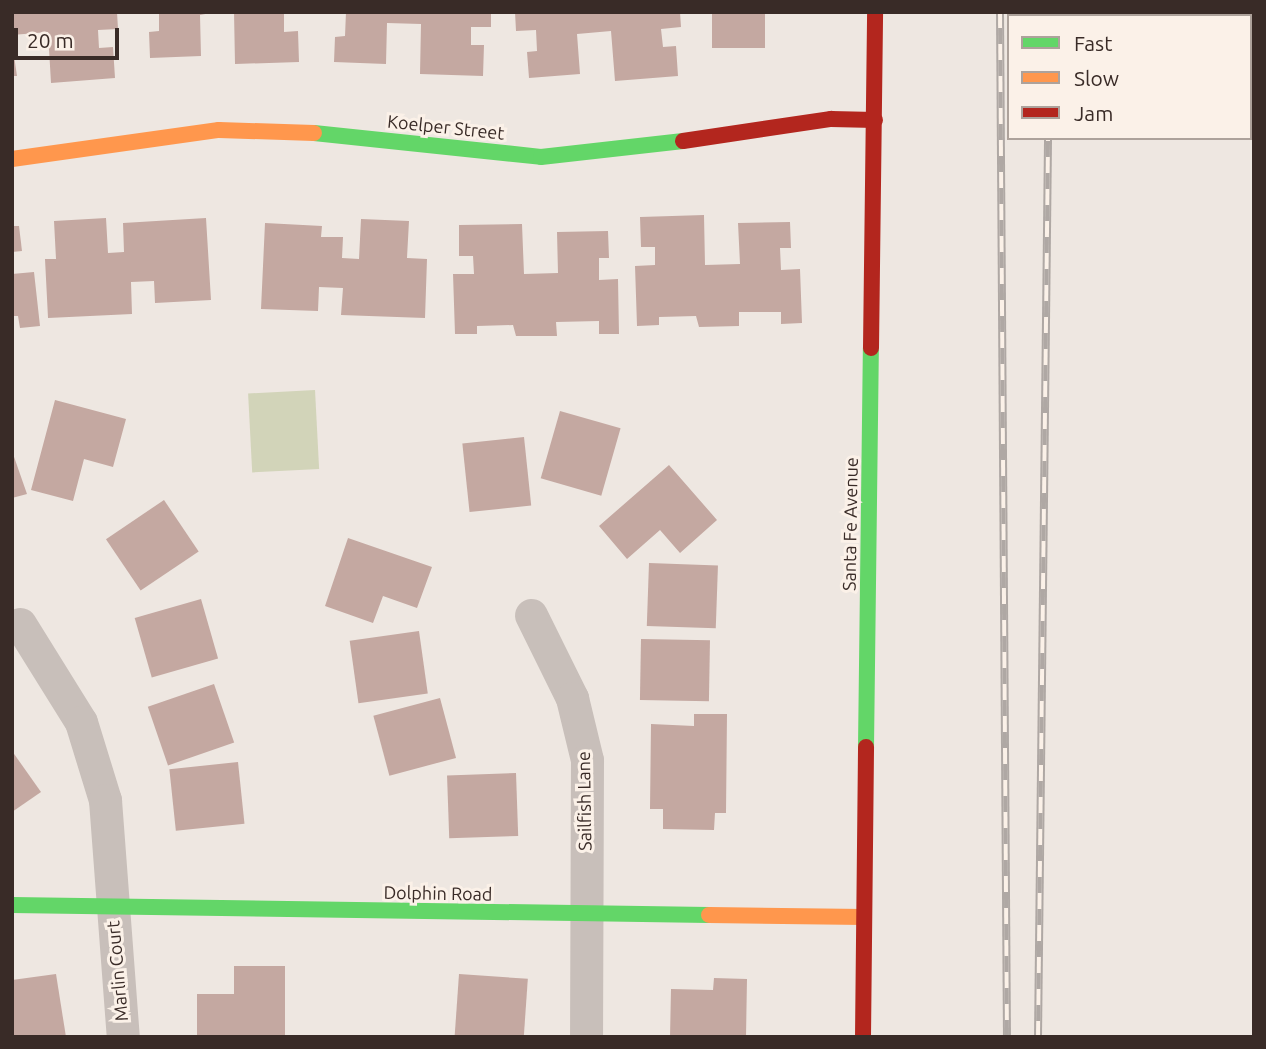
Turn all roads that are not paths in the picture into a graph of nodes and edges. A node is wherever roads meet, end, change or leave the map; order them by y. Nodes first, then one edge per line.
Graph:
1 (875, 12) edge
2 (875, 120) junction
3 (12, 159) edge
4 (531, 615) dead end
5 (20, 624) dead end
6 (12, 905) edge
7 (111, 906) junction
8 (585, 915) junction
9 (864, 917) junction
10 (123, 1037) edge
11 (586, 1037) edge
12 (863, 1037) edge

1 - 2 street, Santa Fe Avenue
2 - 3 street, Koelper Street
2 - 9 street, Santa Fe Avenue
4 - 8 street, Sailfish Lane
5 - 7 street, Marlin Court
6 - 7 street, Dolphin Road
7 - 8 street, Dolphin Road
7 - 10 street, Marlin Court
8 - 9 street, Dolphin Road
8 - 11 street, Sailfish Lane
9 - 12 street, Santa Fe Avenue

